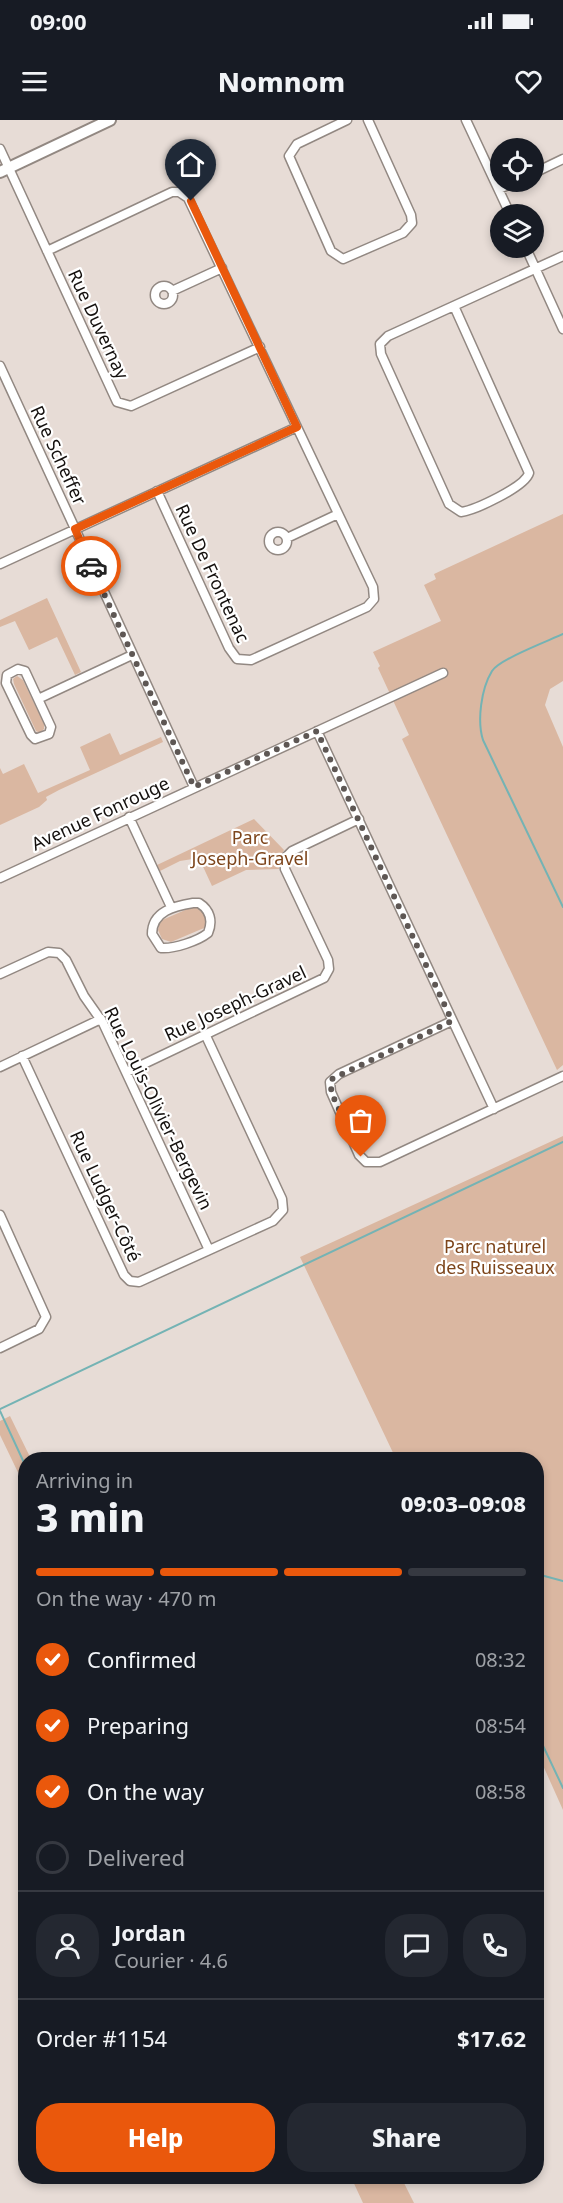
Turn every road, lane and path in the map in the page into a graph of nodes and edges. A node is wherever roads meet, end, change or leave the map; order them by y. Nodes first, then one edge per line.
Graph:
1 (96, 120) edge
2 (110, 120) edge
3 (347, 120) edge
4 (368, 120) edge
5 (466, 120) edge
6 (0, 149) edge
7 (563, 159) edge
8 (4, 167) edge
9 (544, 168) edge
10 (490, 170) edge
11 (47, 251) junction
12 (563, 256) edge
13 (531, 258) edge
14 (222, 268) junction
15 (536, 269) junction
16 (172, 291) dead end
17 (454, 306) junction
18 (563, 329) edge
19 (260, 347) junction
20 (0, 366) edge
21 (297, 427) junction
22 (157, 491) junction
23 (338, 514) junction
24 (75, 529) junction
25 (287, 538) dead end
26 (0, 564) edge
27 (132, 655) junction
28 (443, 673) dead end
29 (38, 699) junction
30 (317, 731) junction
31 (194, 787) junction
32 (129, 817) junction
33 (358, 819) junction
34 (0, 878) edge
35 (171, 907) junction
36 (0, 974) edge
37 (101, 1019) junction
38 (452, 1021) junction
39 (206, 1036) junction
40 (22, 1056) junction
41 (0, 1067) edge
42 (127, 1072) junction
43 (563, 1076) edge
44 (494, 1108) junction
45 (0, 1215) edge
46 (209, 1250) junction
47 (0, 1348) edge

1 - 8 street
2 - 8 street
3 - 4 street
5 - 10 street
6 - 8 street, Rue Duvernay
7 - 9 street
8 - 11 street, Rue Duvernay
11 - 14 street
11 - 19 street, Rue Duvernay
12 - 15 street
13 - 15 street
14 - 16 street
14 - 19 street
15 - 17 street
15 - 18 street
17 - 17 street
19 - 21 street
20 - 24 street, Rue Scheffer
21 - 22 street
21 - 23 street
22 - 23 street, Rue De Frontenac
22 - 24 street
23 - 25 street
24 - 26 street
24 - 27 street, Rue Scheffer
27 - 29 street
27 - 31 street, Rue Scheffer
28 - 30 street, Avenue Fonrouge
29 - 29 street
30 - 31 street, Avenue Fonrouge
30 - 33 street
31 - 32 street, Avenue Fonrouge
32 - 34 street, Avenue Fonrouge
32 - 35 street
33 - 38 street
33 - 39 street, Rue Joseph-Gravel
35 - 35 street
36 - 37 street, Rue Louis-Olivier-Bergevin
37 - 40 street
37 - 42 street, Rue Louis-Olivier-Bergevin
38 - 44 street
38 - 44 street
39 - 42 street, Rue Joseph-Gravel
39 - 46 street, Rue Ludger-Côté
40 - 41 street
40 - 46 street, Rue Ludger-Côté
42 - 46 street, Rue Louis-Olivier-Bergevin
43 - 44 street
45 - 47 street

